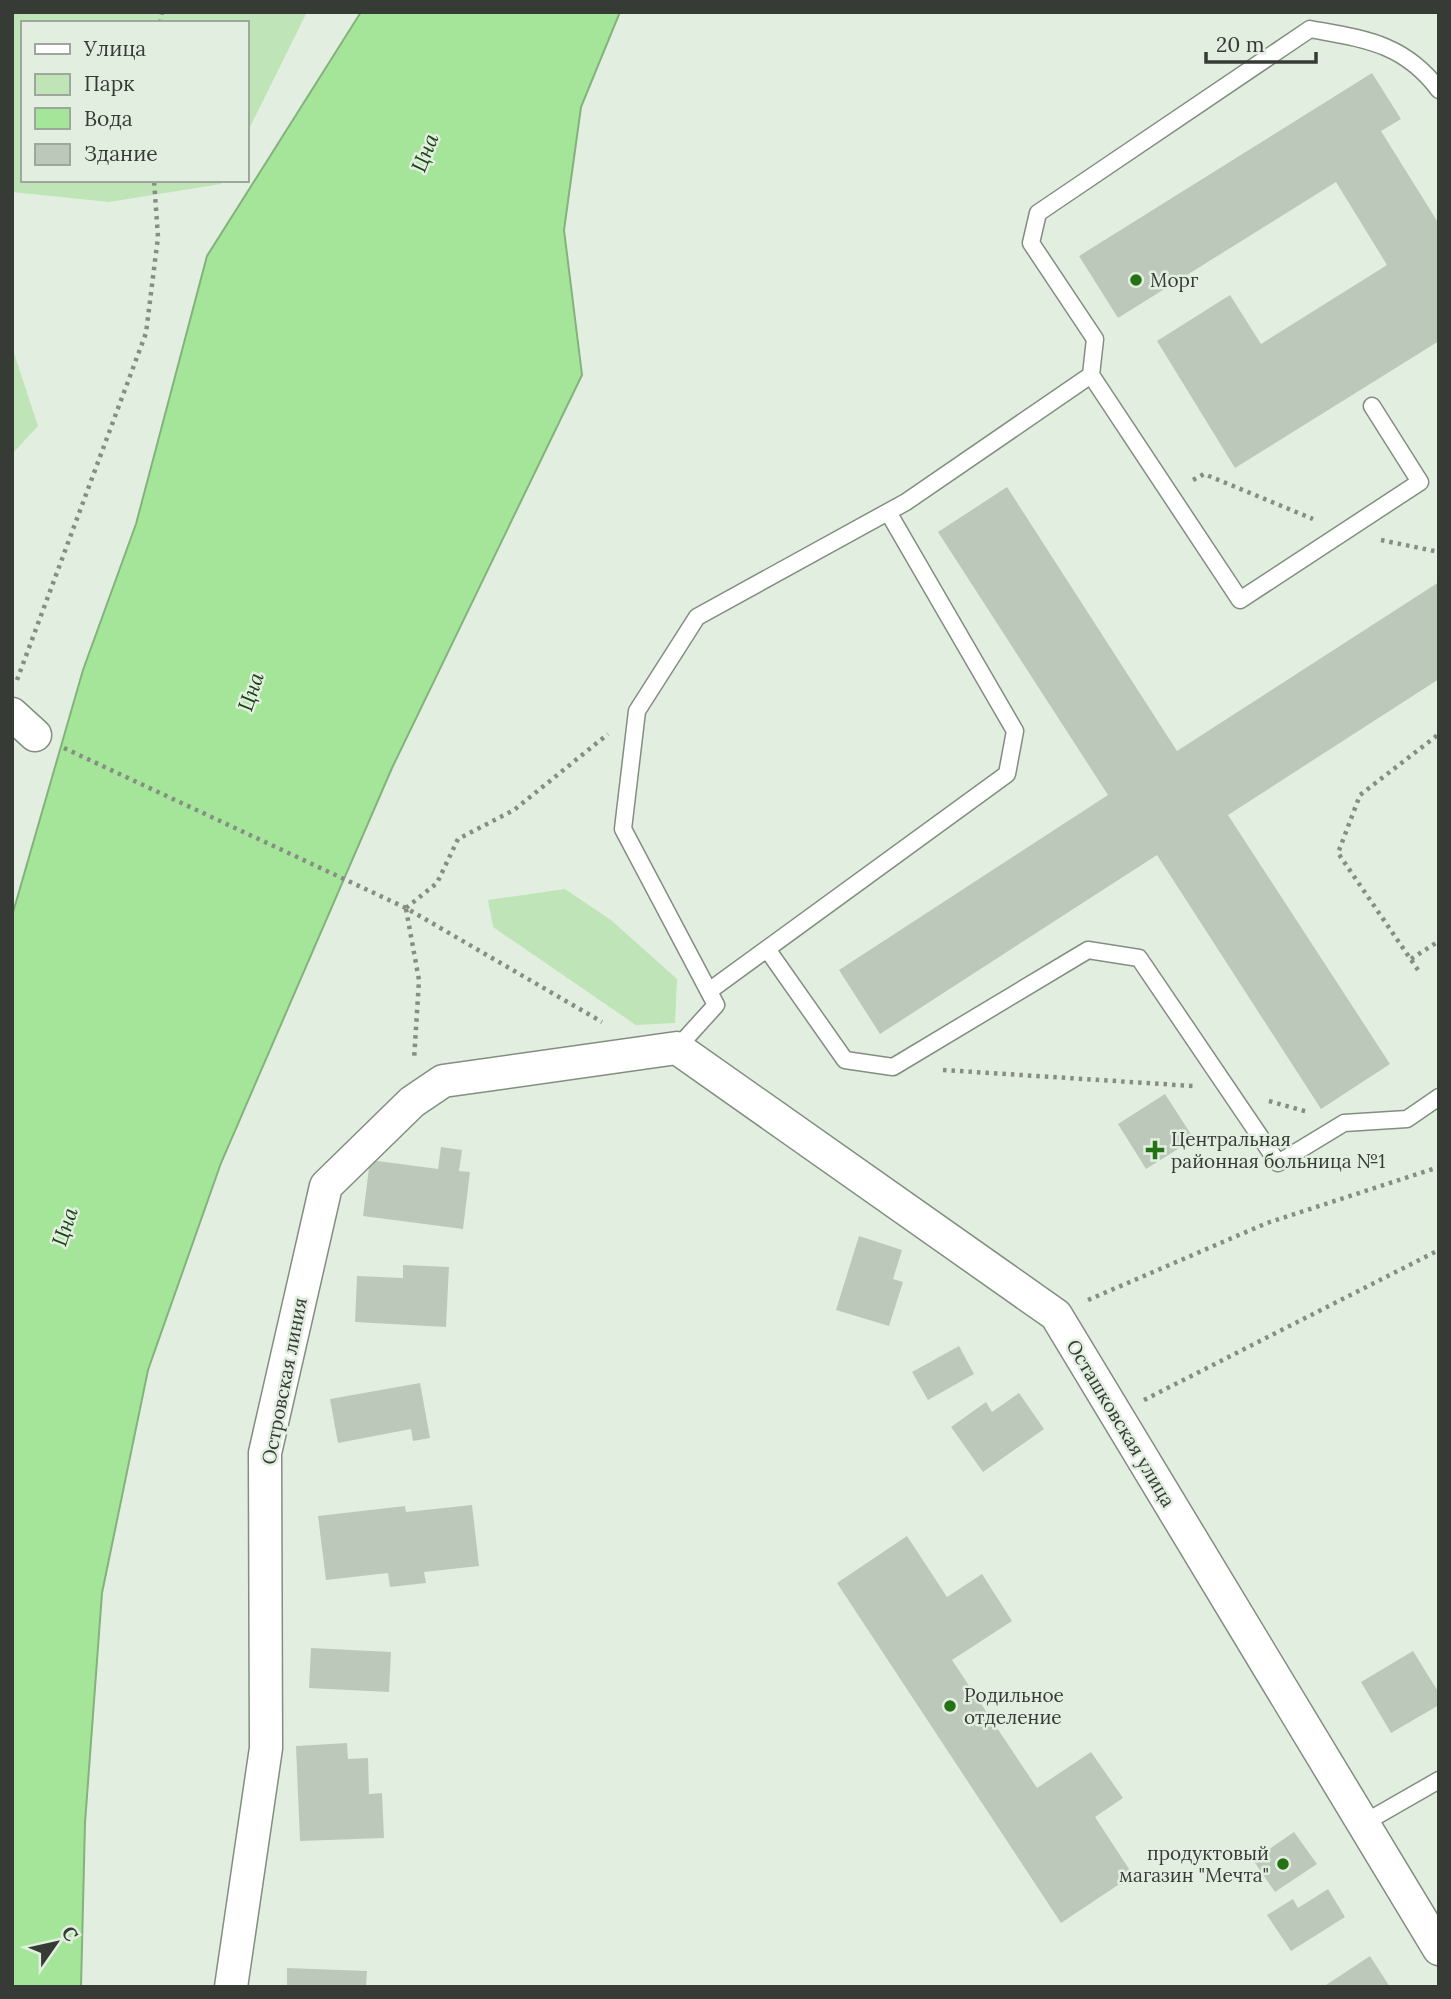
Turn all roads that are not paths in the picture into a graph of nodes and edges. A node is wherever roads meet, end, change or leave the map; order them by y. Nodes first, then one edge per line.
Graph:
1 (1437, 87) edge
2 (1091, 375) junction
3 (1372, 406) dead end
4 (888, 512) junction
5 (767, 949) junction
6 (709, 991) junction
7 (664, 1049) junction
8 (1439, 1097) edge
9 (1439, 1780) edge
10 (1364, 1823) junction
11 (1439, 1949) edge
12 (231, 1987) edge

1 - 2 lane
2 - 3 lane
2 - 4 lane
4 - 5 lane
4 - 6 lane
5 - 6 lane
5 - 8 lane
6 - 7 lane
7 - 10 street, Осташковская улица
7 - 12 street, Островская линия
9 - 10 lane
10 - 11 street, Осташковская улица

